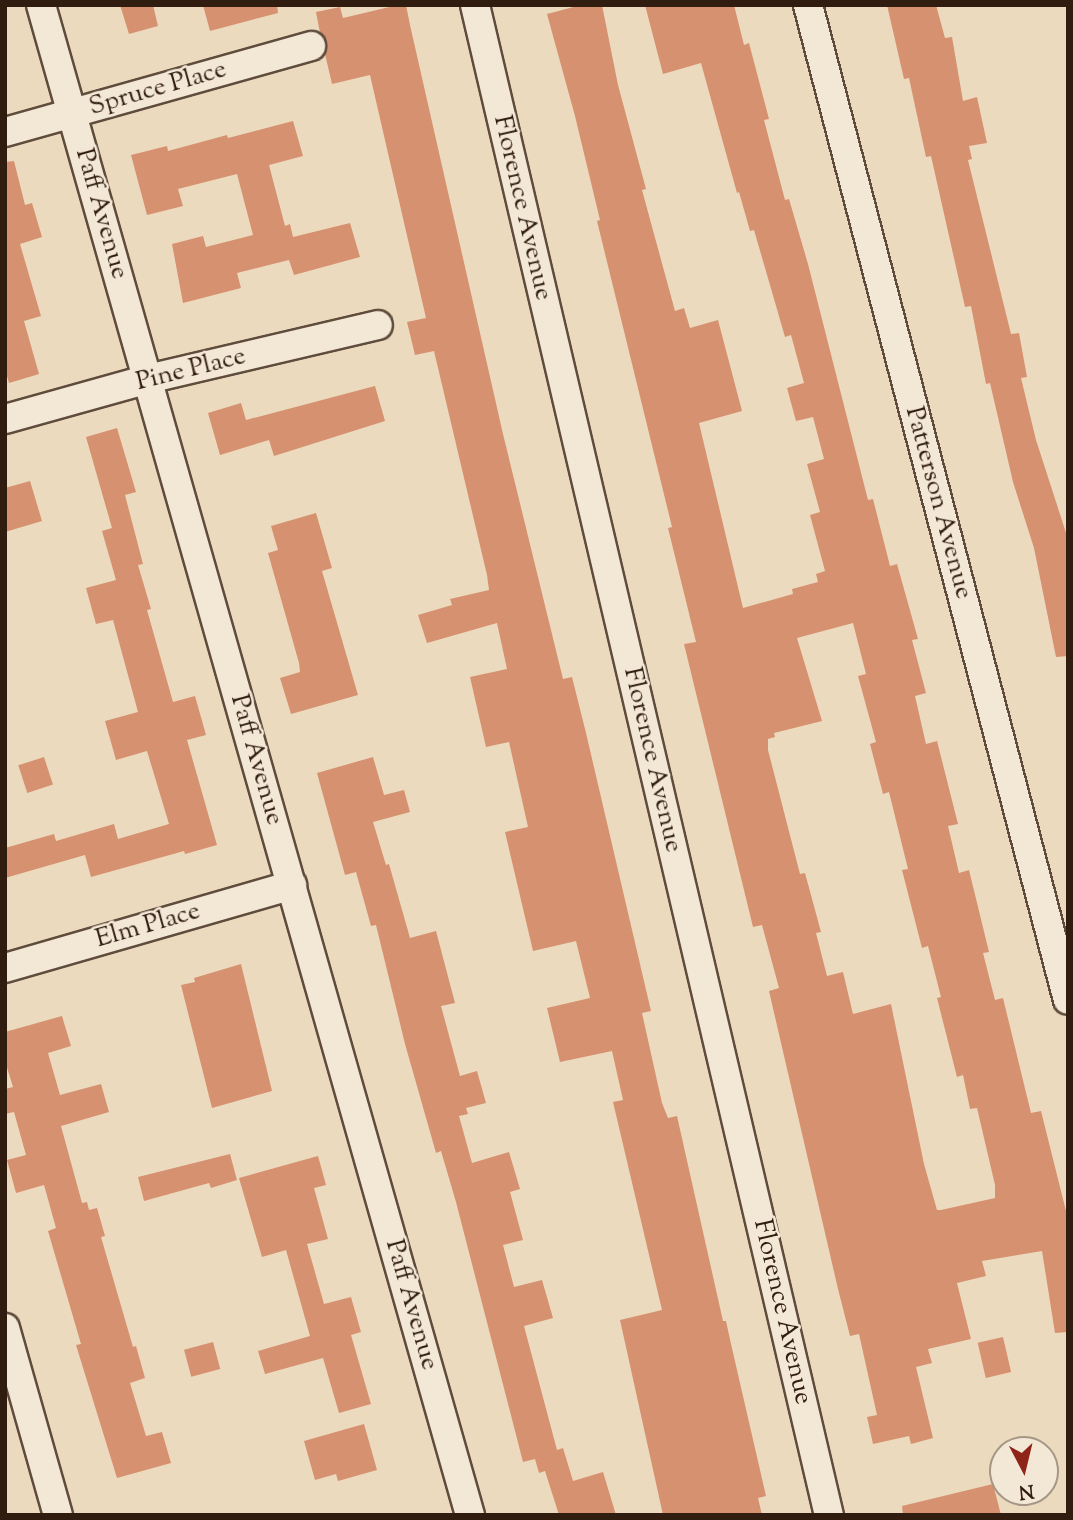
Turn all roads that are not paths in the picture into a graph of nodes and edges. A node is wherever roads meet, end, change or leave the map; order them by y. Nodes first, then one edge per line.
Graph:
1 (41, 5) edge
2 (475, 5) edge
3 (808, 5) edge
4 (311, 46) dead end
5 (72, 113) junction
6 (5, 132) edge
7 (378, 325) dead end
8 (148, 379) junction
9 (5, 419) edge
10 (292, 885) junction
11 (5, 968) edge
12 (1068, 1000) edge
13 (5, 1328) edge
14 (58, 1515) edge
15 (470, 1515) edge
16 (829, 1515) edge

1 - 5 street, Paff Avenue
2 - 16 street, Florence Avenue
3 - 12 street, Patterson Avenue
4 - 5 street, Spruce Place
5 - 6 street, Spruce Place
5 - 8 street, Paff Avenue
7 - 8 street, Pine Place
8 - 9 street, Pine Place
8 - 10 street, Paff Avenue
10 - 11 street, Elm Place
10 - 15 street, Paff Avenue
13 - 14 street

